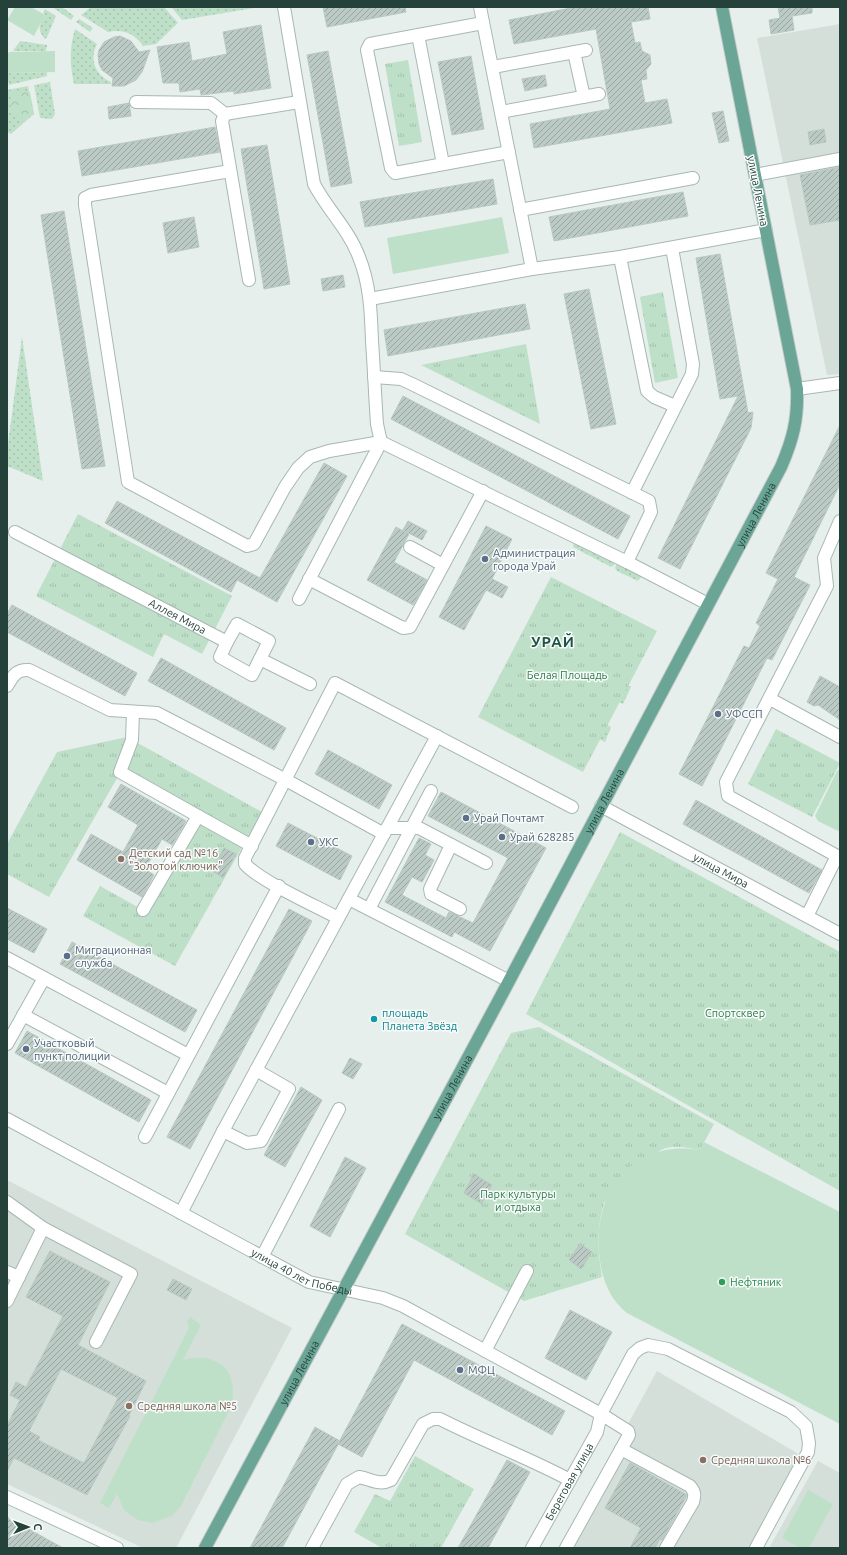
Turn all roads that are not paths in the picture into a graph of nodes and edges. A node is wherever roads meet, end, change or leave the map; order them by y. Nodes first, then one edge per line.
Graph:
1 (284, 7) edge
2 (480, 7) edge
3 (722, 7) edge
4 (483, 23) junction
5 (418, 35) junction
6 (493, 67) junction
7 (599, 94) dead end
8 (584, 97) junction
9 (136, 102) dead end
10 (299, 102) junction
11 (501, 112) junction
12 (225, 114) junction
13 (509, 152) junction
14 (840, 159) edge
15 (443, 164) junction
16 (230, 171) junction
17 (755, 175) junction
18 (693, 178) dead end
19 (520, 210) junction
20 (766, 230) junction
21 (672, 248) junction
22 (620, 257) junction
23 (532, 269) junction
24 (249, 280) dead end
25 (370, 298) junction
26 (374, 377) junction
27 (840, 384) edge
28 (797, 389) junction
29 (675, 406) junction
30 (381, 442) junction
31 (483, 492) junction
32 (632, 493) junction
33 (840, 521) edge
34 (16, 532) dead end
35 (410, 547) dead end
36 (627, 562) junction
37 (443, 565) junction
38 (310, 579) junction
39 (299, 598) dead end
40 (708, 604) junction
41 (227, 642) junction
42 (260, 659) junction
43 (310, 684) dead end
44 (7, 686) edge
45 (770, 699) junction
46 (133, 712) junction
47 (437, 736) junction
48 (840, 737) edge
49 (286, 780) junction
50 (431, 791) dead end
51 (601, 806) junction
52 (572, 807) dead end
53 (198, 816) junction
54 (412, 828) junction
55 (386, 831) junction
56 (451, 845) junction
57 (252, 846) junction
58 (839, 854) edge
59 (486, 864) dead end
60 (279, 886) junction
61 (349, 899) junction
62 (368, 909) junction
63 (460, 909) dead end
64 (143, 910) dead end
65 (807, 916) junction
66 (338, 918) junction
67 (840, 934) edge
68 (7, 958) edge
69 (44, 978) junction
70 (509, 981) junction
71 (23, 1015) junction
72 (9, 1037) edge
73 (188, 1055) junction
74 (256, 1070) junction
75 (168, 1093) junction
76 (338, 1109) dead end
77 (7, 1119) edge
78 (223, 1131) junction
79 (144, 1137) dead end
80 (7, 1202) edge
81 (181, 1213) junction
82 (43, 1228) junction
83 (262, 1256) junction
84 (528, 1271) dead end
85 (7, 1272) edge
86 (19, 1278) junction
87 (344, 1290) junction
88 (7, 1301) edge
89 (96, 1342) dead end
90 (485, 1351) junction
91 (601, 1414) junction
92 (621, 1449) junction
93 (570, 1480) junction
94 (7, 1497) edge
95 (117, 1548) edge
96 (205, 1548) edge
97 (312, 1548) edge
98 (532, 1548) edge
99 (566, 1548) edge
100 (666, 1548) edge
101 (756, 1548) edge

1 - 10 street
2 - 4 street
3 - 17 main road, улица Ленина
4 - 5 street
4 - 6 street
5 - 15 street
5 - 15 street
6 - 8 street
6 - 11 street
7 - 8 street
8 - 11 street
9 - 12 street
10 - 12 street
10 - 25 street
11 - 13 street
12 - 16 street
13 - 15 street
13 - 19 street
14 - 17 street
16 - 24 street
16 - 30 street
17 - 20 main road, улица Ленина
18 - 19 street
19 - 23 street
20 - 21 street
20 - 28 main road, улица Ленина
21 - 22 street
21 - 29 street
22 - 23 street
22 - 29 street
23 - 25 street
25 - 26 street
26 - 30 street
26 - 32 street
27 - 28 street
28 - 40 main road, улица Ленина
29 - 32 street
30 - 31 street
30 - 38 street
31 - 36 street
31 - 37 street
32 - 36 street
33 - 45 street
34 - 41 street, Аллея Мира
35 - 37 street
36 - 40 street
37 - 38 street
38 - 39 street
40 - 51 main road, улица Ленина
41 - 42 street
41 - 42 street
42 - 43 street
44 - 46 street
45 - 48 street
45 - 58 street
46 - 49 street
46 - 53 street
47 - 49 street
47 - 52 street
47 - 55 street
49 - 55 street
49 - 57 street
50 - 54 street
51 - 65 street, улица Мира
51 - 70 main road, улица Ленина
53 - 57 street
53 - 64 street
54 - 55 street
54 - 56 street
54 - 62 street
55 - 61 street
56 - 59 street
56 - 63 street
57 - 60 street
58 - 65 street
60 - 66 street
60 - 73 street
61 - 62 street
61 - 66 street
62 - 70 street
65 - 67 street, улица Мира
66 - 74 street
68 - 69 street
69 - 71 street
69 - 73 street
70 - 87 main road, улица Ленина
71 - 72 street
71 - 75 street
73 - 75 street
74 - 78 street
74 - 78 street
75 - 79 street
76 - 83 street
77 - 81 street, улица 40 лет Победы
78 - 81 street
80 - 82 street
81 - 83 street, улица 40 лет Победы
82 - 86 street
82 - 89 street
83 - 87 street, улица 40 лет Победы
84 - 90 street
85 - 86 street
86 - 88 street
87 - 90 street, улица 40 лет Победы
87 - 96 main road, улица Ленина
90 - 91 street, улица 40 лет Победы
91 - 92 street, улица 40 лет Победы
91 - 93 street, Береговая улица
91 - 101 street, Береговая улица
92 - 99 street
92 - 100 street
93 - 97 street
93 - 98 street, Береговая улица
94 - 95 street

